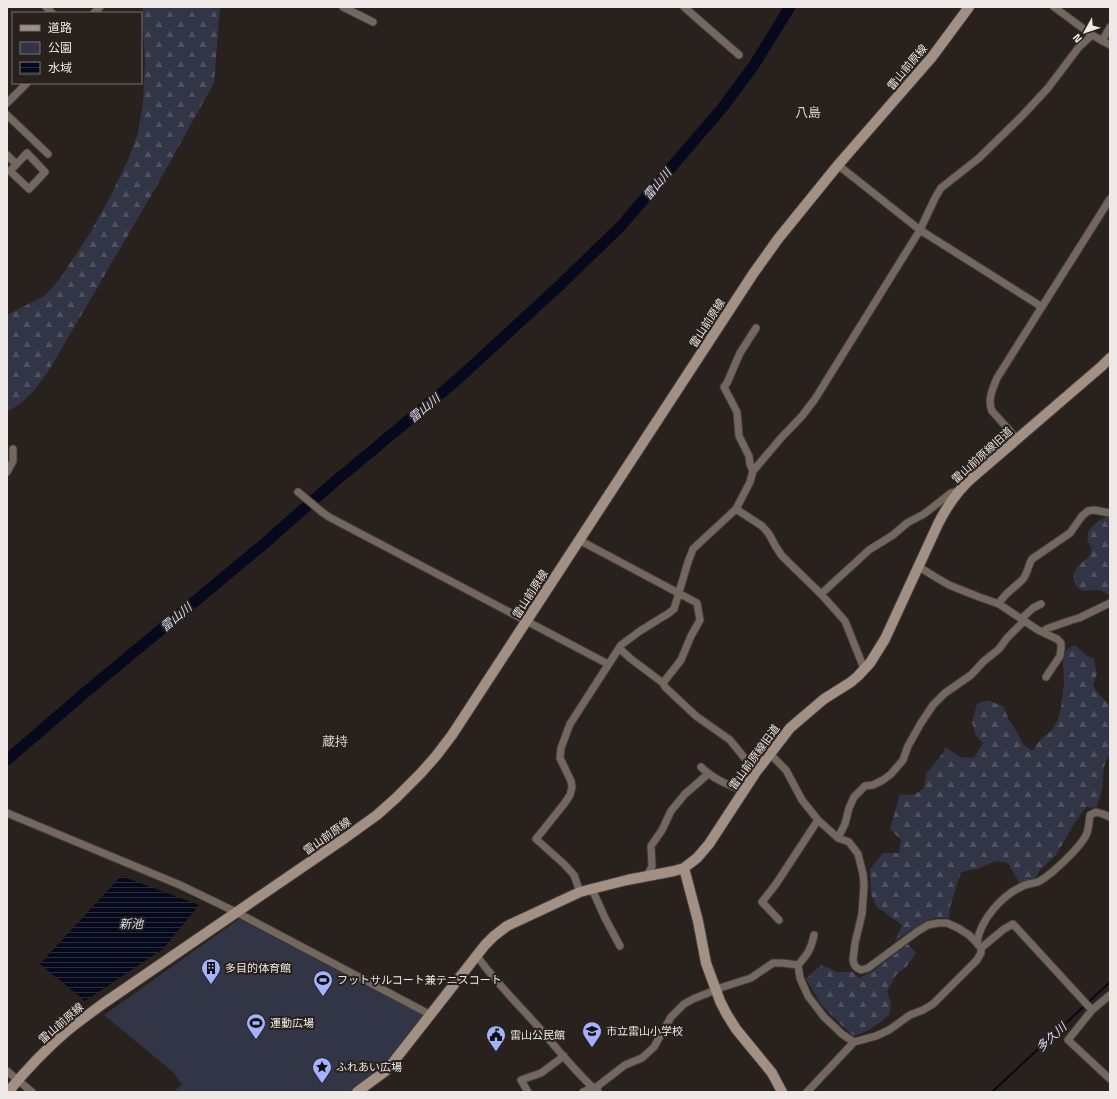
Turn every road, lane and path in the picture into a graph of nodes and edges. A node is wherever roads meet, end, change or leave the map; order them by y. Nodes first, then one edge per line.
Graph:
1 (343, 7) edge
2 (684, 7) edge
3 (969, 7) edge
4 (1054, 7) edge
5 (373, 22) dead end
6 (1110, 27) edge
7 (1092, 35) junction
8 (1102, 41) junction
9 (1110, 45) edge
10 (739, 55) dead end
11 (26, 84) edge
12 (7, 103) edge
13 (7, 114) edge
14 (48, 154) dead end
15 (7, 155) edge
16 (16, 164) junction
17 (838, 165) junction
18 (1110, 199) edge
19 (920, 230) junction
20 (1042, 307) junction
21 (756, 328) dead end
22 (1110, 358) edge
23 (1017, 439) junction
24 (13, 448) dead end
25 (753, 470) junction
26 (7, 472) edge
27 (298, 492) dead end
28 (957, 494) junction
29 (736, 509) junction
30 (1110, 513) edge
31 (579, 540) junction
32 (919, 566) junction
33 (679, 594) junction
34 (821, 594) junction
35 (1110, 603) edge
36 (999, 604) junction
37 (1041, 604) dead end
38 (1023, 620) junction
39 (526, 621) junction
40 (1045, 633) junction
41 (619, 648) junction
42 (608, 664) junction
43 (865, 668) junction
44 (1046, 677) dead end
45 (663, 683) junction
46 (770, 754) junction
47 (701, 767) dead end
48 (756, 772) junction
49 (708, 774) junction
50 (744, 791) junction
51 (7, 813) edge
52 (1110, 817) edge
53 (818, 820) junction
54 (838, 838) junction
55 (684, 868) junction
56 (647, 876) junction
57 (592, 889) junction
58 (580, 892) junction
59 (236, 912) junction
60 (778, 920) dead end
61 (814, 935) dead end
62 (620, 946) dead end
63 (979, 946) junction
64 (477, 956) junction
65 (798, 965) junction
66 (715, 990) junction
67 (1110, 995) edge
68 (1091, 1009) junction
69 (431, 1015) junction
70 (854, 1042) junction
71 (564, 1056) junction
72 (7, 1071) edge
73 (1110, 1079) edge
74 (18, 1080) junction
75 (596, 1090) edge
76 (8, 1092) edge
77 (32, 1092) edge
78 (357, 1092) edge
79 (528, 1092) edge
80 (583, 1092) edge
81 (782, 1092) edge
82 (807, 1092) edge

1 - 5 street
2 - 10 street
3 - 17 main road, 雷山前原線
4 - 7 street
6 - 8 street
7 - 8 street
7 - 19 street
8 - 9 street
11 - 12 street
13 - 14 street
15 - 16 street
16 - 16 street
17 - 19 street
17 - 31 main road, 雷山前原線
18 - 20 street
19 - 20 street
19 - 25 street
20 - 23 street
21 - 25 street
22 - 23 main road, 雷山前原線旧道
23 - 28 main road, 雷山前原線旧道
24 - 26 street
25 - 29 street
27 - 39 street
28 - 32 main road, 雷山前原線旧道
28 - 34 street
29 - 33 street
29 - 34 street
30 - 36 street
31 - 33 street
31 - 39 main road, 雷山前原線
32 - 36 street
32 - 43 main road, 雷山前原線旧道
33 - 41 street
33 - 45 street
34 - 43 street
35 - 40 street
36 - 38 street
37 - 38 street
38 - 40 street
38 - 54 street
39 - 42 street
39 - 59 main road, 雷山前原線
40 - 44 street
41 - 42 street
41 - 45 street
42 - 58 street
43 - 46 main road, 雷山前原線旧道
45 - 48 street
46 - 48 main road, 雷山前原線旧道
46 - 53 street
47 - 49 street
48 - 50 main road, 雷山前原線旧道
49 - 50 street
49 - 56 street
50 - 55 main road, 雷山前原線旧道
51 - 59 street
52 - 63 street
53 - 54 street
53 - 60 street
54 - 63 street
55 - 56 main road, 雷山前原線旧道
55 - 66 main road
56 - 57 main road, 雷山前原線旧道
57 - 58 main road, 雷山前原線旧道
57 - 62 street
58 - 64 main road, 雷山前原線旧道
59 - 69 street
59 - 74 main road, 雷山前原線
61 - 65 street
63 - 68 street
63 - 70 street
64 - 69 main road, 雷山前原線旧道
64 - 71 street
65 - 66 street
65 - 70 street
66 - 75 street
66 - 81 main road
67 - 68 street
68 - 73 street
69 - 78 main road, 雷山前原線旧道
70 - 82 street
71 - 75 street
71 - 79 street
72 - 74 street
74 - 76 main road, 雷山前原線
74 - 77 street
75 - 80 street

